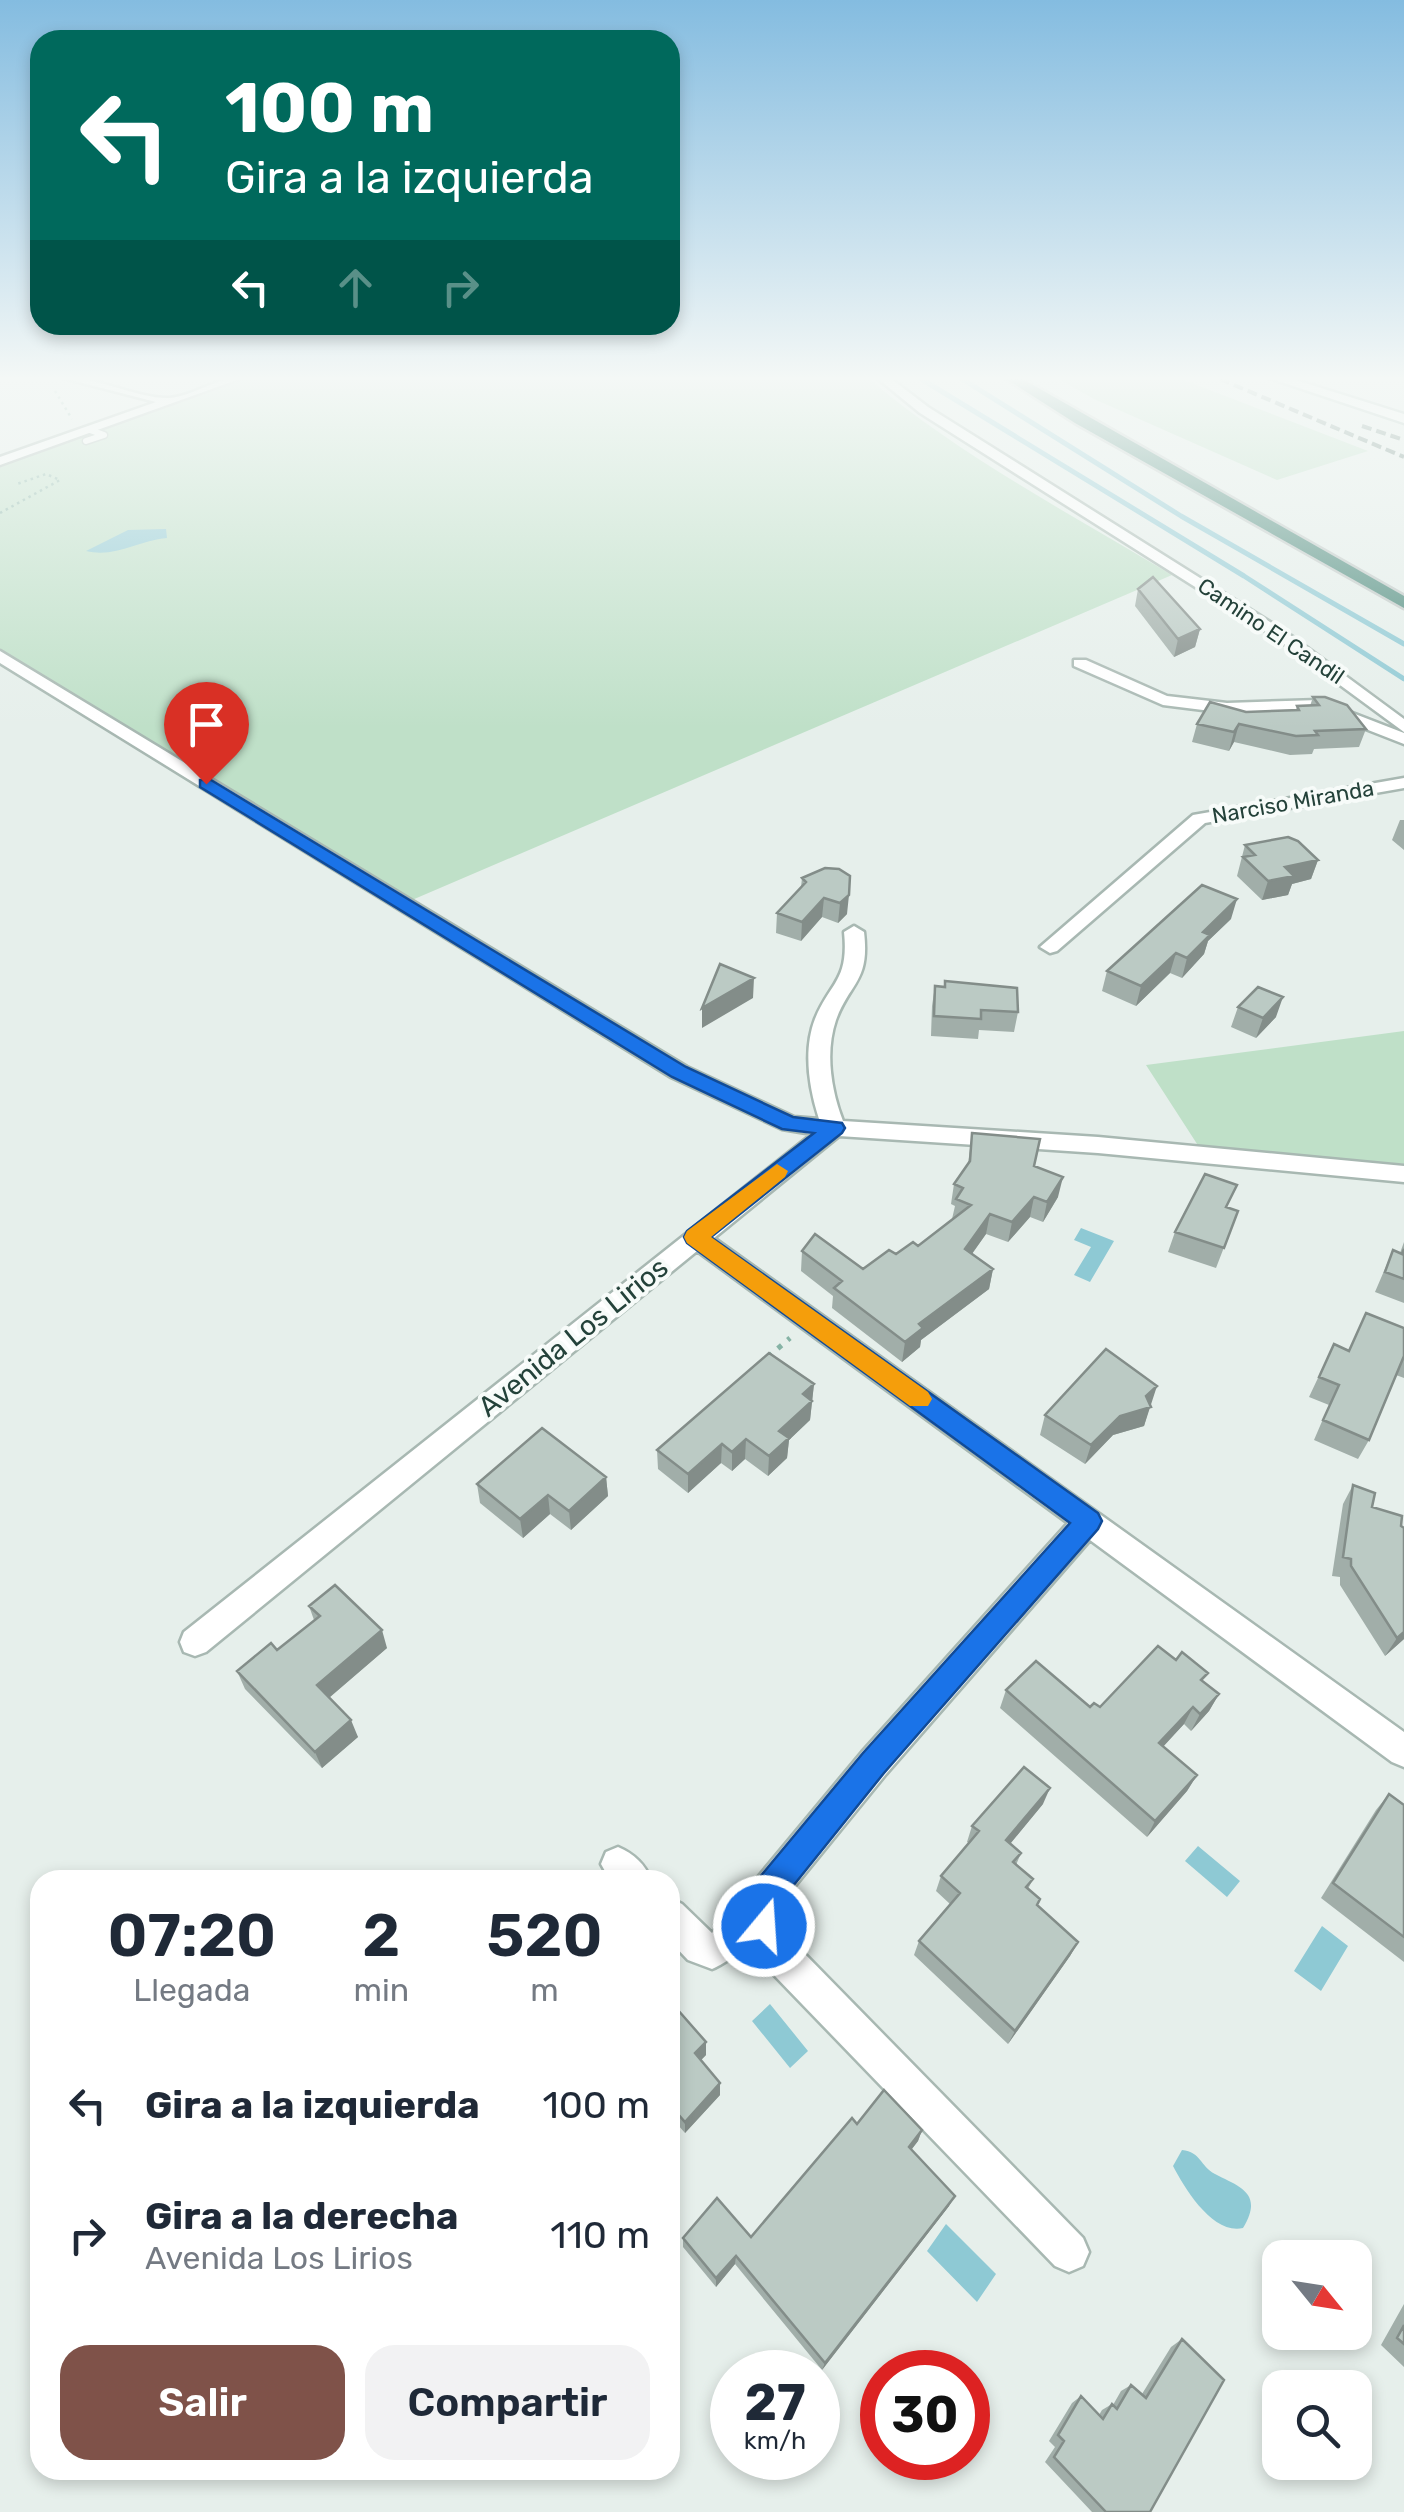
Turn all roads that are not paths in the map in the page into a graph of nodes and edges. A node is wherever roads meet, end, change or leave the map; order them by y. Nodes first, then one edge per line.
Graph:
1 (1056, 494) edge
2 (1211, 494) edge
3 (1248, 494) edge
4 (1301, 524) dead end
5 (1404, 602) edge
6 (0, 656) edge
7 (1080, 663) dead end
8 (1404, 728) edge
9 (1404, 739) edge
10 (1404, 783) edge
11 (854, 932) dead end
12 (1050, 947) dead end
13 (834, 1128) junction
14 (1404, 1174) edge
15 (695, 1237) junction
16 (1088, 1521) junction
17 (195, 1642) dead end
18 (1404, 1751) edge
19 (680, 1926) edge
20 (764, 1926) junction
21 (1069, 2252) dead end

1 - 8 street, Camino El Candil
2 - 5 highway
3 - 4 highway
6 - 13 street
7 - 9 street
10 - 12 street, Narciso Miranda
11 - 13 street
13 - 14 street
13 - 15 street, Avenida Los Lirios
15 - 16 street
15 - 17 street, Avenida Los Lirios
16 - 18 street
16 - 20 street
19 - 20 street
20 - 21 street

